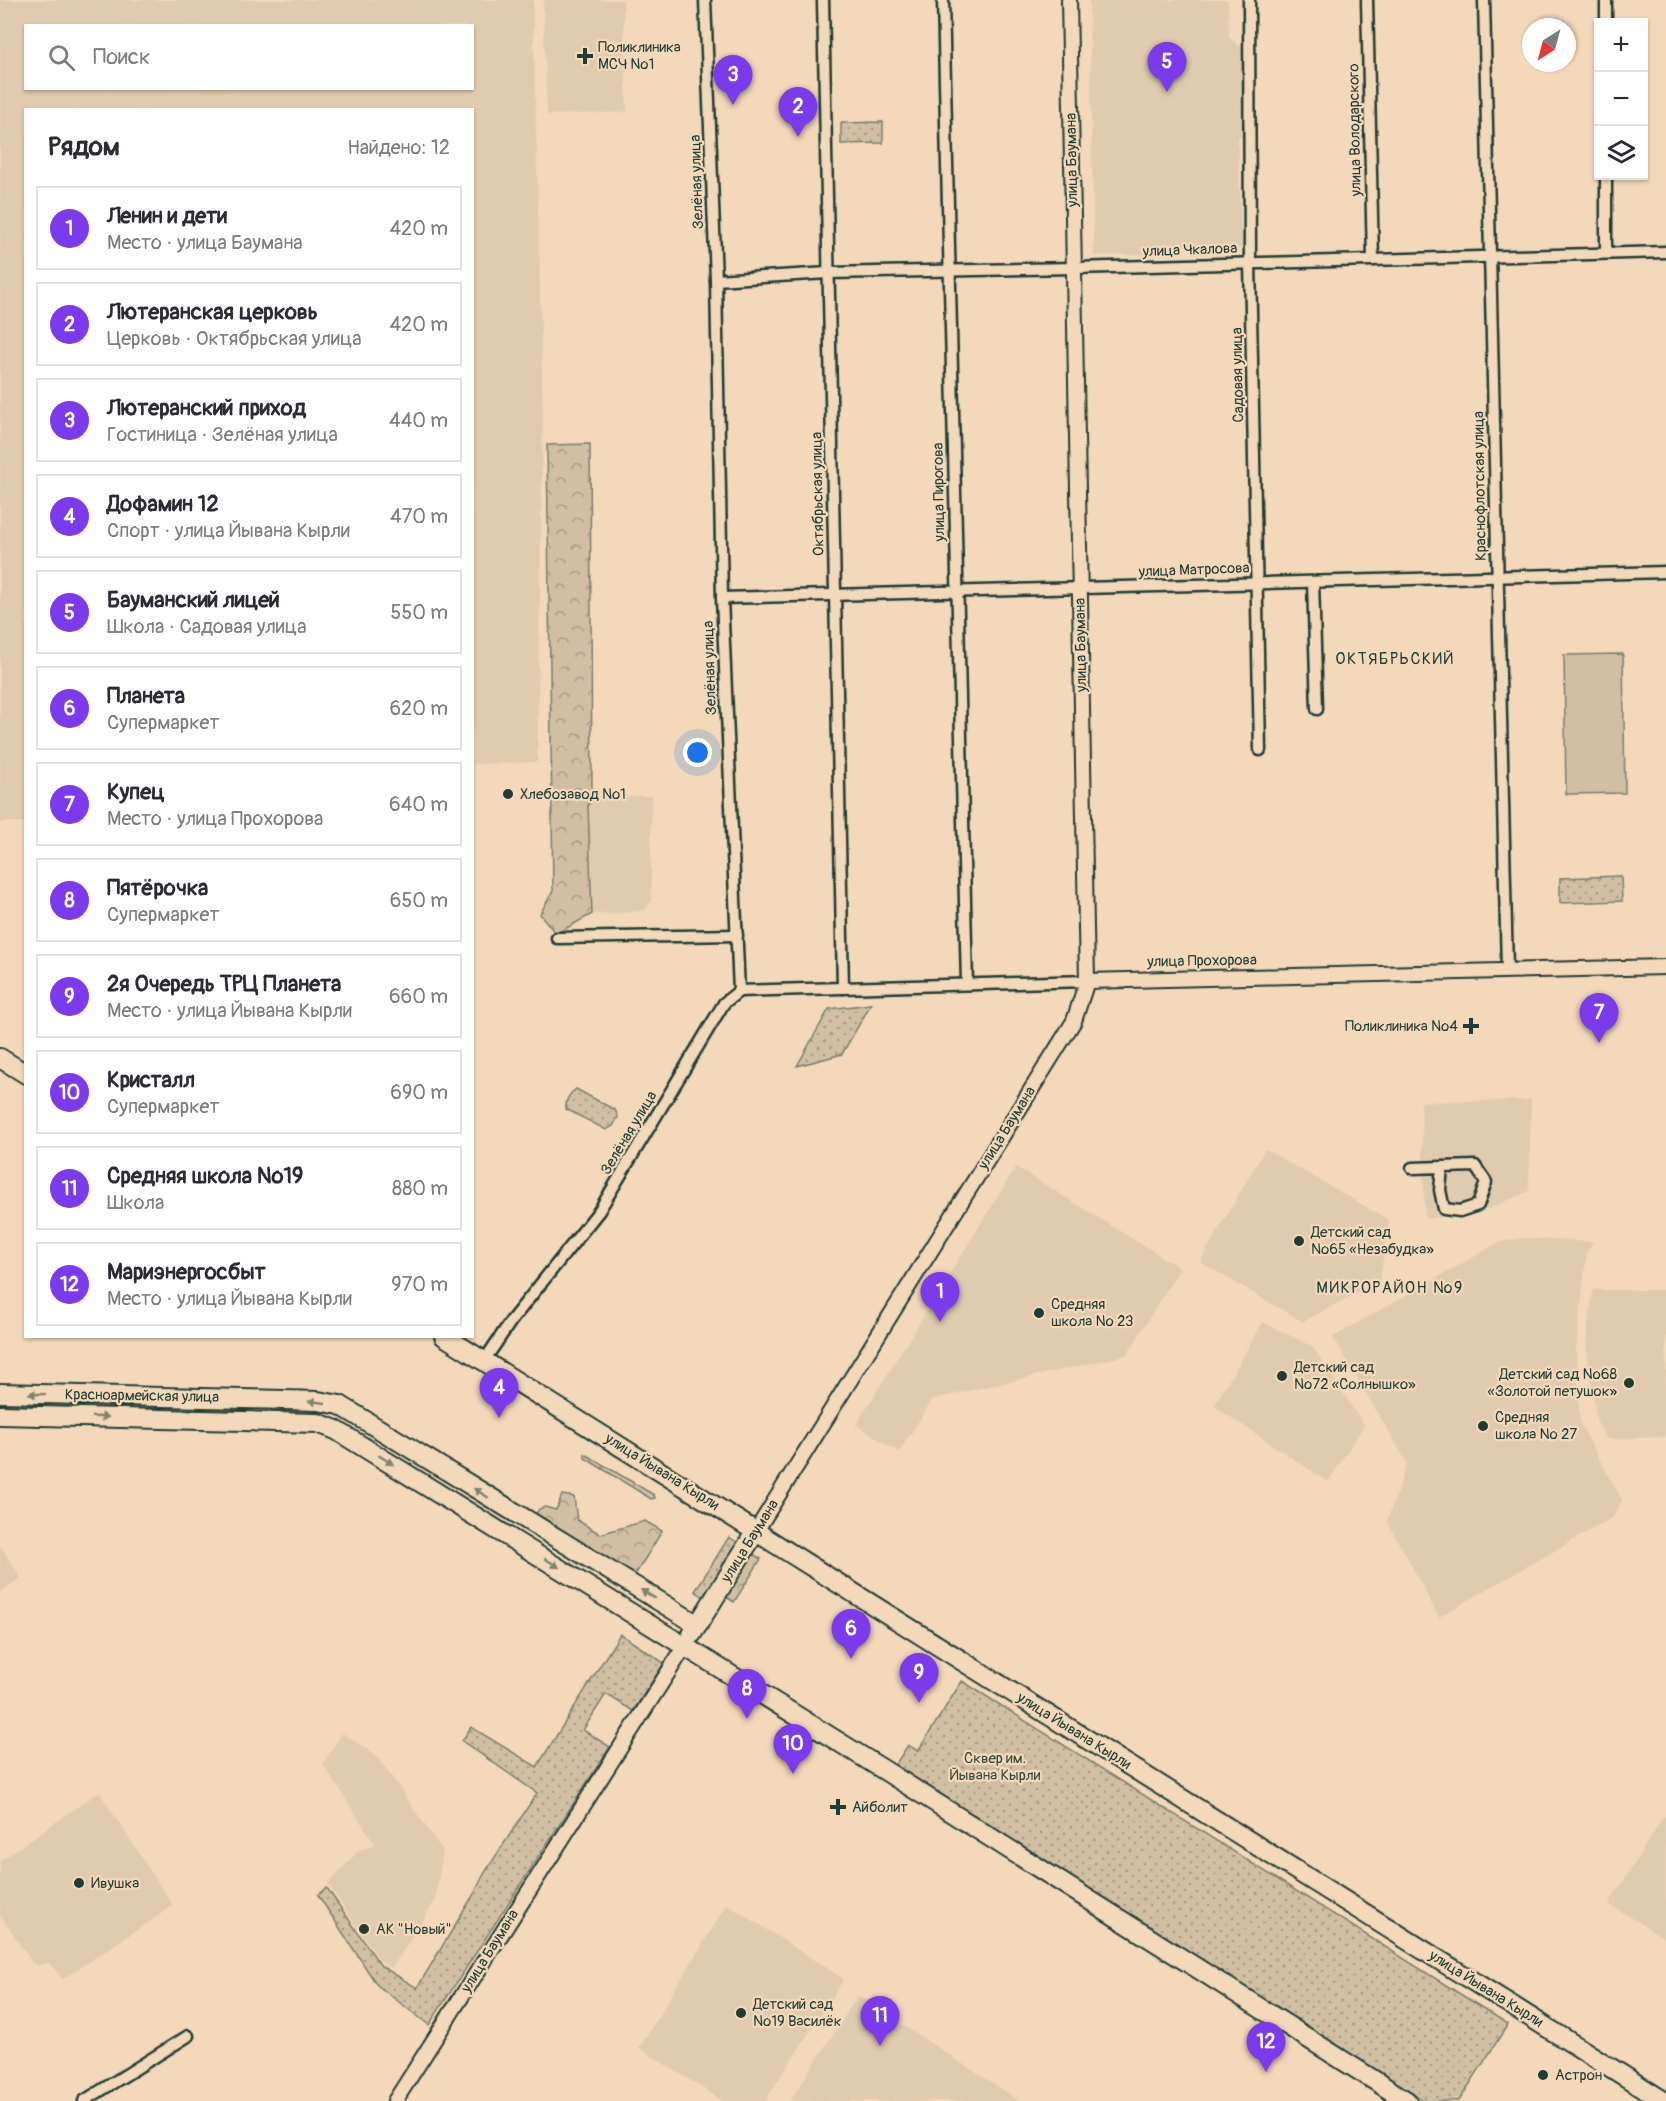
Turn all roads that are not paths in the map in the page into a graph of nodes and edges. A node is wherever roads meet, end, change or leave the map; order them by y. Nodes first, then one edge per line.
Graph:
1 (705, 0) edge
2 (823, 0) edge
3 (944, 0) edge
4 (1069, 0) edge
5 (1249, 0) edge
6 (1367, 0) edge
7 (1484, 0) edge
8 (1606, 0) edge
9 (1606, 18) edge
10 (1606, 180) edge
11 (1666, 252) edge
12 (1606, 253) junction
13 (1490, 256) junction
14 (1373, 260) junction
15 (1250, 263) junction
16 (1074, 268) junction
17 (950, 271) junction
18 (828, 273) junction
19 (716, 280) junction
20 (1666, 572) edge
21 (1498, 577) junction
22 (1314, 582) junction
23 (1258, 584) junction
24 (1080, 588) junction
25 (957, 592) junction
26 (835, 595) junction
27 (722, 598) junction
28 (1317, 709) dead end
29 (1260, 750) dead end
30 (737, 935) junction
31 (557, 938) dead end
32 (1666, 967) edge
33 (1507, 970) junction
34 (1087, 981) junction
35 (967, 984) junction
36 (843, 988) junction
37 (739, 991) junction
38 (0, 1058) edge
39 (24, 1073) edge
40 (1442, 1167) junction
41 (1412, 1168) dead end
42 (447, 1338) edge
43 (484, 1361) junction
44 (5, 1393) edge
45 (69, 1394) junction
46 (285, 1400) junction
47 (5, 1415) edge
48 (69, 1416) junction
49 (284, 1422) junction
50 (534, 1525) junction
51 (756, 1531) junction
52 (522, 1545) junction
53 (698, 1625) junction
54 (685, 1646) junction
55 (188, 2036) dead end
56 (397, 2100) edge
57 (84, 2101) edge
58 (1407, 2101) edge
59 (1664, 2101) edge

1 - 19 street, Зелёная улица
2 - 18 street, Октябрьская улица
3 - 17 street, улица Пирогова
4 - 16 street, улица Баумана
5 - 15 street, Садовая улица
6 - 14 street, улица Володарского
7 - 13 street, Краснофлотская улица
8 - 9 street
10 - 12 street
11 - 12 street, улица Чкалова
12 - 13 street, улица Чкалова
13 - 14 street, улица Чкалова
13 - 21 street, Краснофлотская улица
14 - 15 street, улица Чкалова
15 - 16 street, улица Чкалова
15 - 23 street, Садовая улица
16 - 17 street, улица Чкалова
16 - 24 street, улица Баумана
17 - 18 street, улица Чкалова
17 - 25 street, улица Пирогова
18 - 19 street, улица Чкалова
18 - 26 street, Октябрьская улица
19 - 27 street, Зелёная улица
20 - 21 street, улица Матросова
21 - 22 street, улица Матросова
21 - 33 street, Краснофлотская улица
22 - 23 street, улица Матросова
22 - 28 street
23 - 24 street, улица Матросова
23 - 29 street, Садовая улица
24 - 25 street, улица Матросова
24 - 34 street, улица Баумана
25 - 26 street, улица Матросова
25 - 35 street, улица Пирогова
26 - 27 street, улица Матросова
26 - 36 street, Октябрьская улица
27 - 30 street, Зелёная улица
30 - 31 street
30 - 37 street, Зелёная улица
32 - 33 street, улица Прохорова
33 - 34 street, улица Прохорова
34 - 35 street, улица Прохорова
34 - 51 street, улица Баумана
35 - 36 street, улица Прохорова
36 - 37 street, улица Прохорова
37 - 43 street, Зелёная улица
38 - 39 main road
40 - 40 street
40 - 41 street
42 - 43 main road, улица Йывана Кырли
43 - 51 main road, улица Йывана Кырли
45 -> 44 main road, Красноармейская улица
44 - 47 main road
45 - 46 main road, Красноармейская улица
45 - 48 main road
46 - 49 main road
50 -> 46 main road
47 - 48 main road, Красноармейская улица
48 -> 49 main road, Красноармейская улица
49 -> 52 main road
50 - 52 main road
53 -> 50 main road
51 - 53 main road, улица Баумана
51 - 59 main road, улица Йывана Кырли
52 -> 54 main road
53 - 54 main road, улица Баумана
54 - 56 street, улица Баумана
54 - 58 main road
55 - 57 street

